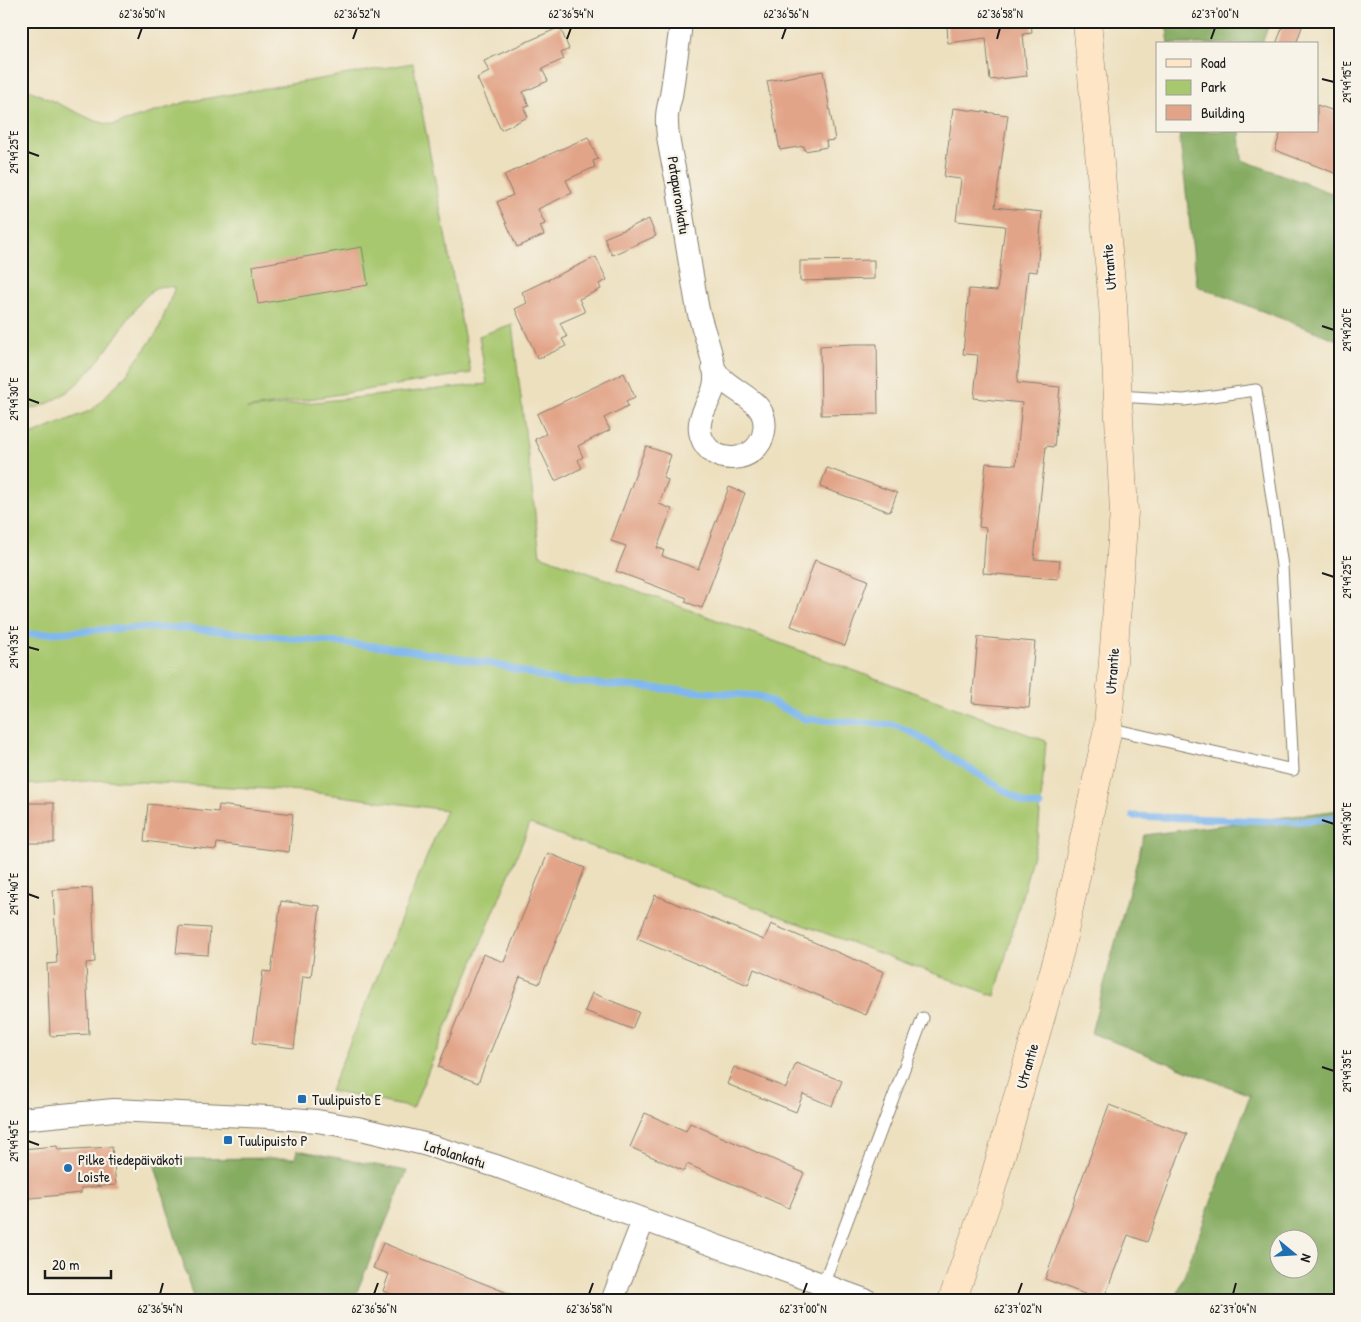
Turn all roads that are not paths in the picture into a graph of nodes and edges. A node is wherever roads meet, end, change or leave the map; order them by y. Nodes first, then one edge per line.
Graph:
1 (680, 21) edge
2 (1087, 21) edge
3 (713, 368) junction
4 (743, 395) junction
5 (1117, 396) junction
6 (705, 408) junction
7 (1108, 728) junction
8 (923, 1018) dead end
9 (21, 1120) edge
10 (643, 1221) junction
11 (822, 1285) junction
12 (612, 1301) edge
13 (868, 1301) edge
14 (952, 1301) edge

1 - 3 street, Patapuronkatu
2 - 5 main road, Utrantie
3 - 4 street, Patapuronkatu
3 - 6 street, Patapuronkatu
4 - 6 street
4 - 6 street, Patapuronkatu
5 - 7 main road, Utrantie
5 - 7 lane
7 - 14 main road, Utrantie
8 - 11 lane
9 - 10 street, Latolankatu
10 - 11 street, Latolankatu
10 - 12 street
11 - 13 street, Latolankatu

